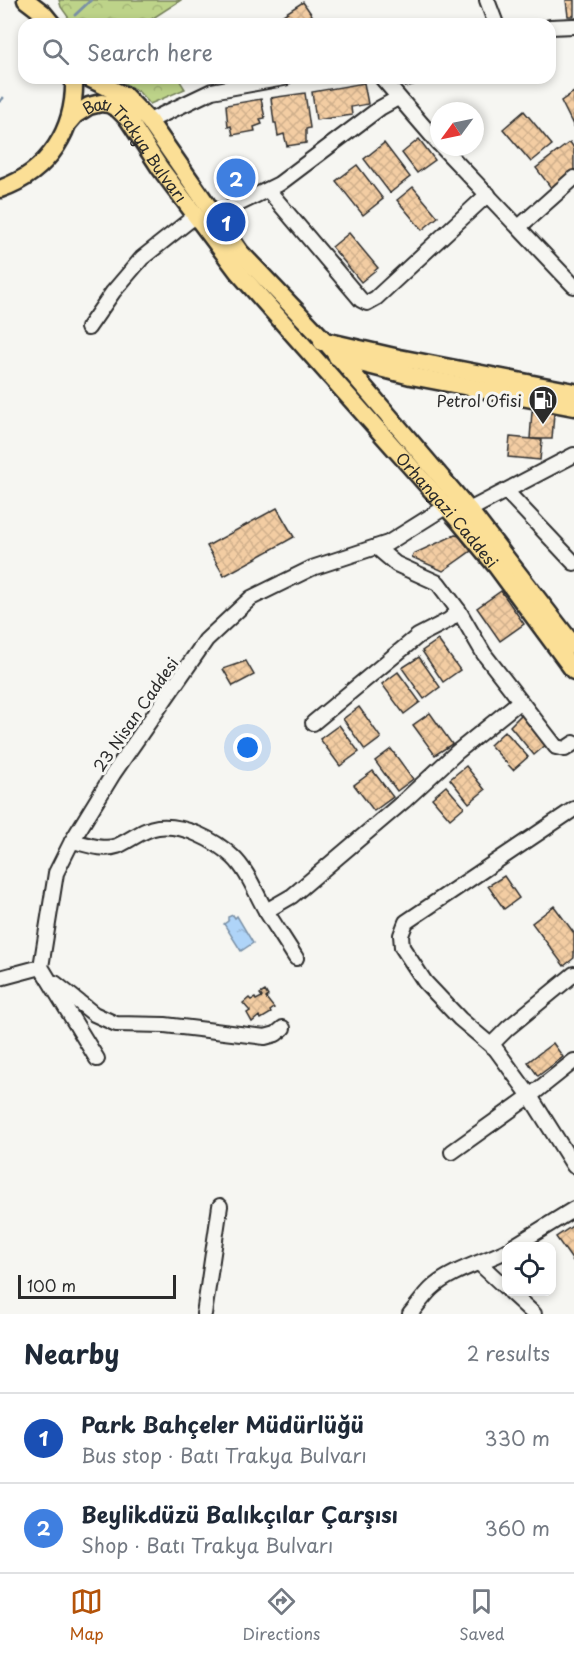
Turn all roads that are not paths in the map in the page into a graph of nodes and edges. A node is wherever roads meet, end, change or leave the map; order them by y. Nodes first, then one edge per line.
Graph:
1 (26, 0) edge
2 (486, 0) edge
3 (44, 12) edge
4 (494, 18) edge
5 (574, 26) edge
6 (556, 27) edge
7 (74, 84) edge
8 (101, 84) edge
9 (251, 84) edge
10 (387, 84) edge
11 (398, 98) junction
12 (149, 121) junction
13 (69, 122) junction
14 (430, 134) edge
15 (451, 156) edge
16 (574, 178) edge
17 (16, 182) junction
18 (0, 189) edge
19 (268, 190) junction
20 (488, 194) junction
21 (0, 200) edge
22 (195, 216) junction
23 (214, 216) junction
24 (519, 227) junction
25 (574, 286) edge
26 (88, 328) dead end
27 (326, 341) junction
28 (312, 354) junction
29 (339, 358) junction
30 (393, 372) junction
31 (574, 392) edge
32 (372, 397) junction
33 (574, 407) edge
34 (574, 455) edge
35 (506, 491) junction
36 (447, 506) junction
37 (469, 510) junction
38 (376, 547) junction
39 (574, 563) edge
40 (459, 611) junction
41 (574, 646) edge
42 (574, 671) edge
43 (520, 701) junction
44 (313, 723) dead end
45 (574, 743) edge
46 (574, 809) edge
47 (72, 841) junction
48 (266, 911) junction
49 (296, 958) dead end
50 (43, 972) junction
51 (574, 974) edge
52 (0, 978) edge
53 (283, 1028) dead end
54 (493, 1047) junction
55 (97, 1059) dead end
56 (574, 1061) edge
57 (530, 1096) junction
58 (452, 1152) dead end
59 (574, 1166) edge
60 (220, 1206) dead end
61 (574, 1209) edge
62 (520, 1242) edge
63 (502, 1253) edge
64 (480, 1264) junction
65 (502, 1284) edge
66 (514, 1296) edge
67 (204, 1314) edge
68 (410, 1314) edge
69 (534, 1314) edge

1 - 3 main road
2 - 4 street
5 - 6 street
7 - 13 main road
8 - 12 main road, Batı Trakya Bulvarı
9 - 12 street
10 - 11 street
11 - 14 street
11 - 19 street
12 - 23 main road, Batı Trakya Bulvarı
13 - 17 main road
13 - 22 main road, Batı Trakya Bulvarı
15 - 20 street
16 - 24 street
17 - 18 main road
17 - 21 street
19 - 20 street
19 - 23 street
20 - 24 street
22 - 26 street
22 - 28 main road, Batı Trakya Bulvarı
23 - 27 main road, Batı Trakya Bulvarı
24 - 25 street
27 - 28 main road
27 - 29 main road, Batı Trakya Bulvarı
27 - 31 main road
28 - 29 main road
28 - 36 main road, Orhangazi Caddesi
29 - 30 main road
29 - 32 main road, Orhangazi Caddesi
30 - 32 main road
30 - 33 main road
32 - 37 main road, Orhangazi Caddesi
34 - 35 street
35 - 37 street
35 - 39 street
36 - 38 street, 23 Nisan Caddesi
36 - 42 main road, Orhangazi Caddesi
37 - 41 main road, Orhangazi Caddesi
38 - 40 street
38 - 47 street, 23 Nisan Caddesi
40 - 43 street
40 - 44 street
43 - 45 street
43 - 48 street
46 - 54 street
47 - 48 street
47 - 50 street, 23 Nisan Caddesi
48 - 49 street
50 - 52 street
50 - 53 street
50 - 55 street
51 - 54 street
54 - 57 street
56 - 57 street
57 - 58 street
57 - 59 street
60 - 67 street
61 - 62 street
63 - 64 street
64 - 65 street
64 - 68 street
66 - 69 street

